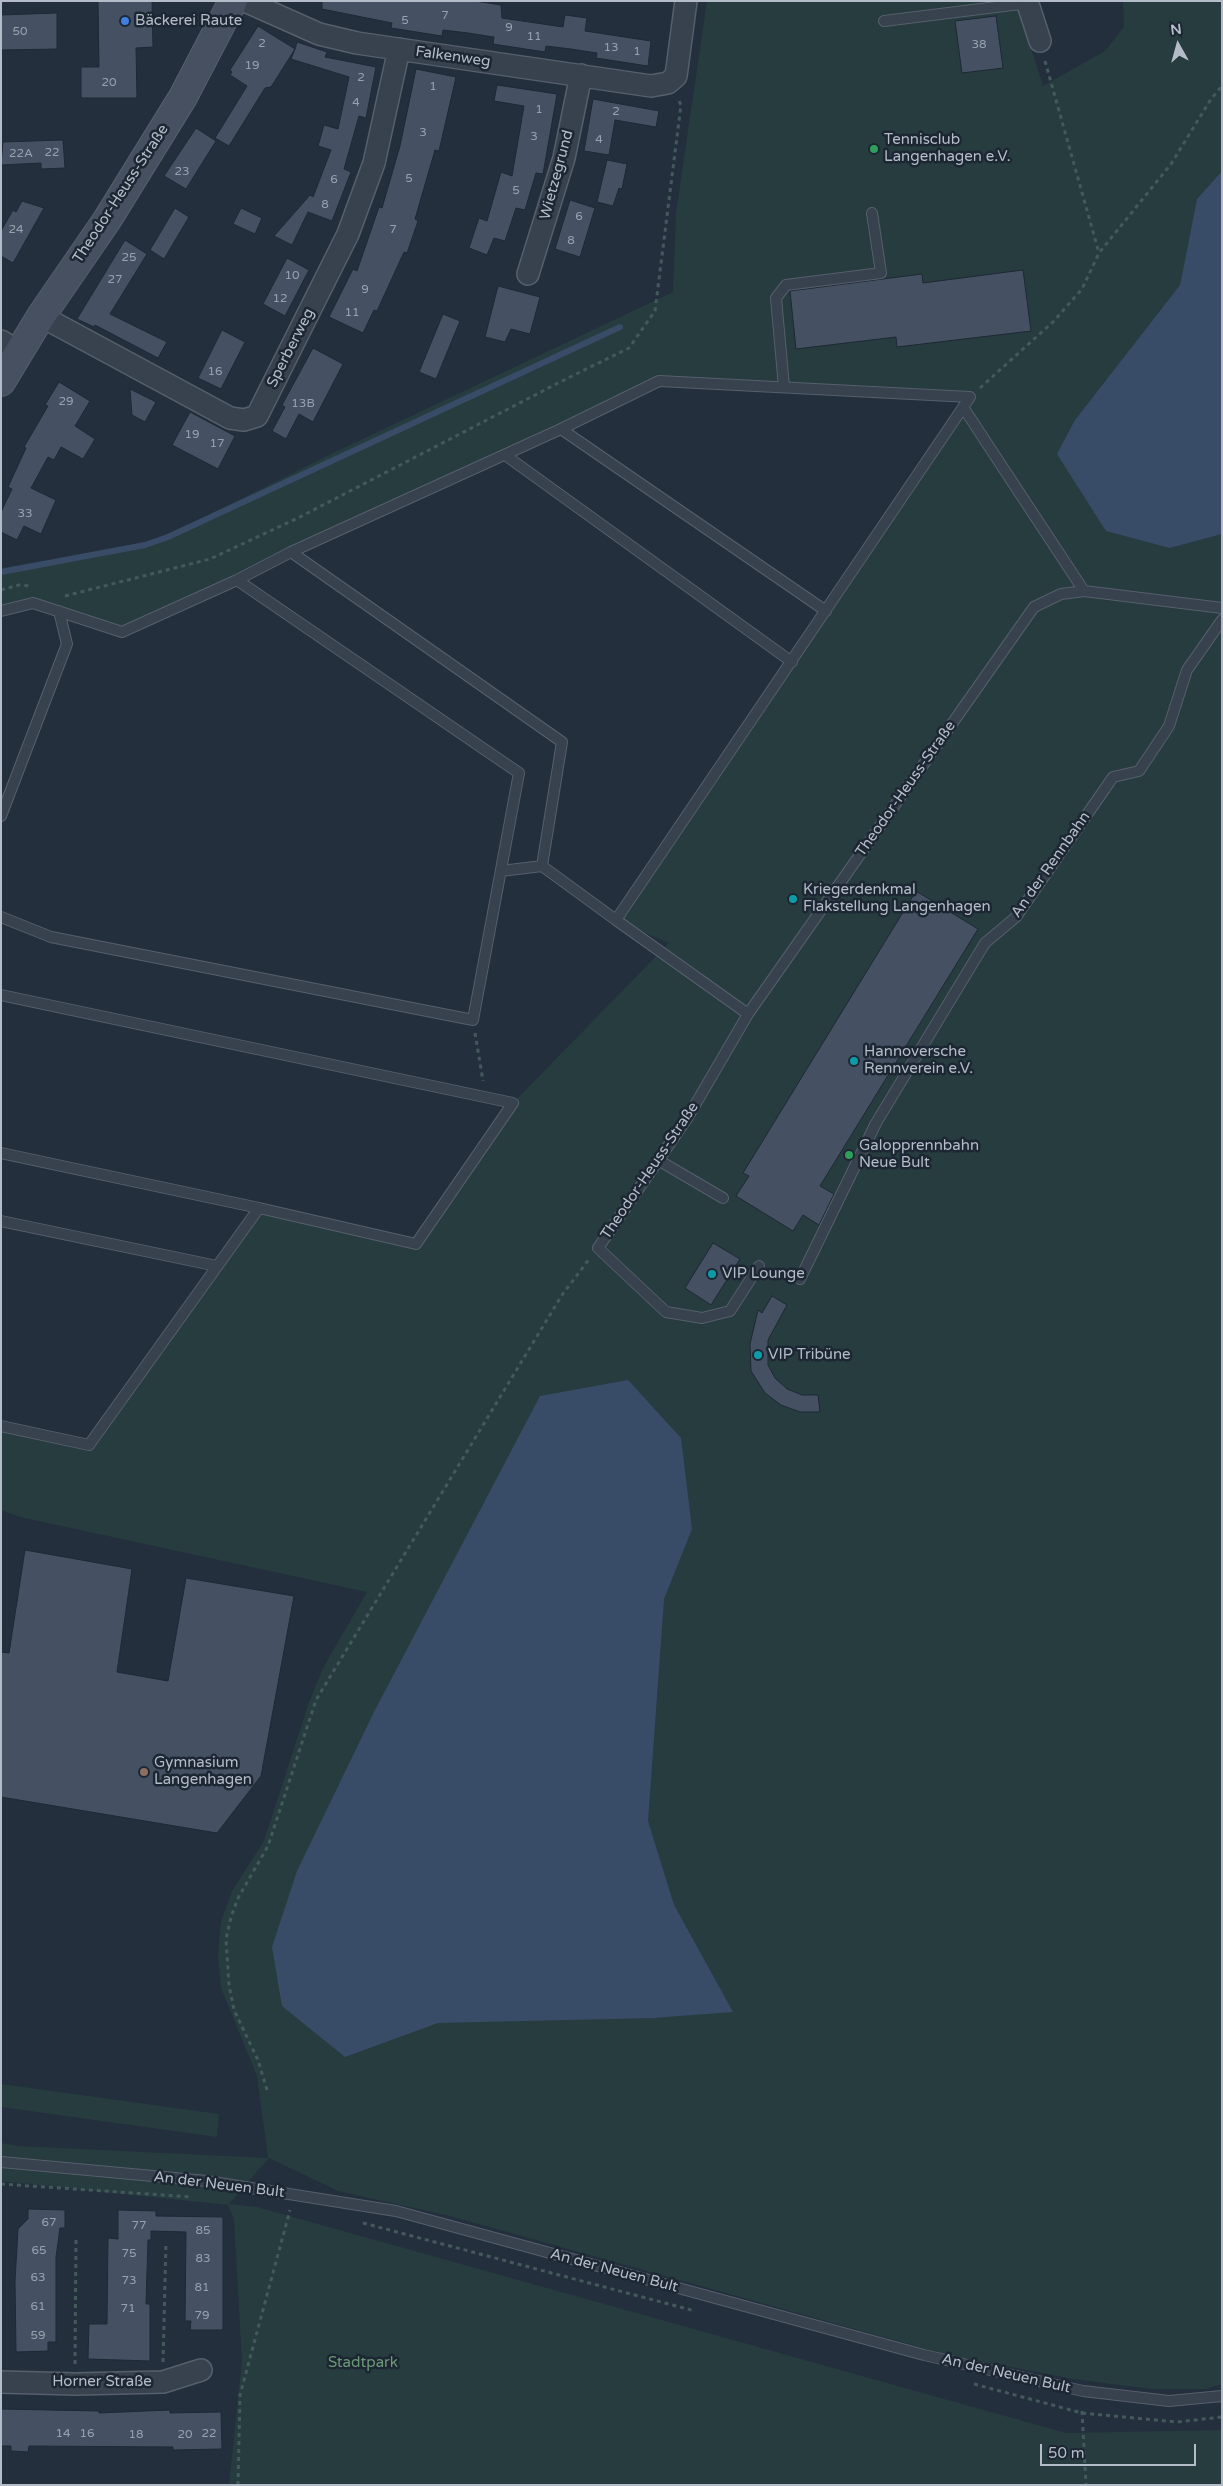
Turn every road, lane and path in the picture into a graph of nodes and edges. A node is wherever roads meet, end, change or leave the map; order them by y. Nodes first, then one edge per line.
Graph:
1 (233, 1) edge
2 (245, 1) edge
3 (686, 1) edge
4 (1027, 2) edge
5 (884, 21) dead end
6 (1040, 41) joint
7 (399, 49) junction
8 (581, 75) junction
9 (668, 83) junction
10 (1222, 86) edge
11 (872, 213) dead end
12 (1099, 253) junction
13 (528, 274) dead end
14 (41, 316) junction
15 (10, 346) edge
16 (1, 382) edge
17 (784, 387) junction
18 (970, 397) junction
19 (964, 407) junction
20 (561, 429) junction
21 (505, 455) junction
22 (291, 552) junction
23 (237, 580) junction
24 (40, 587) dead end
25 (1, 590) edge
26 (1084, 591) junction
27 (61, 597) dead end
28 (1222, 608) edge
29 (1, 611) edge
30 (59, 611) junction
31 (826, 611) junction
32 (1222, 620) edge
33 (792, 662) junction
34 (1, 816) edge
35 (542, 866) junction
36 (501, 872) junction
37 (1, 917) edge
38 (616, 920) junction
39 (1, 995) edge
40 (748, 1014) junction
41 (473, 1020) junction
42 (486, 1097) junction
43 (1, 1153) edge
44 (658, 1160) junction
45 (723, 1198) dead end
46 (259, 1208) junction
47 (1, 1221) edge
48 (598, 1248) junction
49 (217, 1266) junction
50 (759, 1266) dead end
51 (800, 1279) dead end
52 (1, 1426) edge
53 (267, 2090) dead end
54 (1, 2162) edge
55 (1, 2184) edge
56 (197, 2197) dead end
57 (291, 2204) dead end
58 (359, 2222) dead end
59 (76, 2237) dead end
60 (166, 2242) dead end
61 (696, 2311) dead end
62 (201, 2370) dead end
63 (1, 2382) edge
64 (163, 2382) junction
65 (966, 2382) dead end
66 (75, 2384) junction
67 (1082, 2391) junction
68 (1222, 2396) edge
69 (1082, 2413) junction
70 (1222, 2417) edge
71 (238, 2485) edge
72 (1086, 2485) edge

1 - 14 street, Theodor-Heuss-Straße
2 - 7 street, Falkenweg
3 - 9 street
4 - 5 lane
4 - 6 street
6 - 12 path
7 - 8 street, Falkenweg
7 - 14 street, Sperberweg
8 - 9 street, Falkenweg
8 - 13 street, Wietzegrund
9 - 27 path
10 - 12 path
11 - 17 lane
12 - 18 path
14 - 15 street, Theodor-Heuss-Straße
15 - 16 street, Theodor-Heuss-Straße
17 - 18 lane
17 - 20 lane
18 - 19 lane
19 - 26 lane
19 - 31 lane
20 - 21 lane
20 - 31 lane
21 - 22 lane
21 - 33 lane
22 - 23 lane
22 - 35 lane
23 - 30 lane
23 - 36 lane
24 - 25 path
26 - 28 lane, Theodor-Heuss-Straße
26 - 40 lane, Theodor-Heuss-Straße
29 - 30 lane
30 - 34 lane
31 - 33 lane
32 - 51 lane, An der Rennbahn
33 - 38 lane
35 - 36 lane
35 - 38 lane
36 - 41 lane
37 - 41 lane
38 - 40 lane
39 - 42 lane
40 - 44 lane, Theodor-Heuss-Straße
41 - 42 path
42 - 46 lane
43 - 46 lane
44 - 45 lane
44 - 48 lane, Theodor-Heuss-Straße
46 - 49 lane
47 - 49 lane
48 - 50 lane, Theodor-Heuss-Straße
48 - 53 path
49 - 52 lane
54 - 67 lane, An der Neuen Bult
55 - 56 path
57 - 71 path
58 - 61 path
59 - 66 path
60 - 64 path
62 - 64 street, Horner Straße
63 - 66 street, Horner Straße
64 - 66 street, Horner Straße
65 - 69 path
67 - 68 lane, An der Neuen Bult
67 - 69 path
69 - 70 path
69 - 72 path

